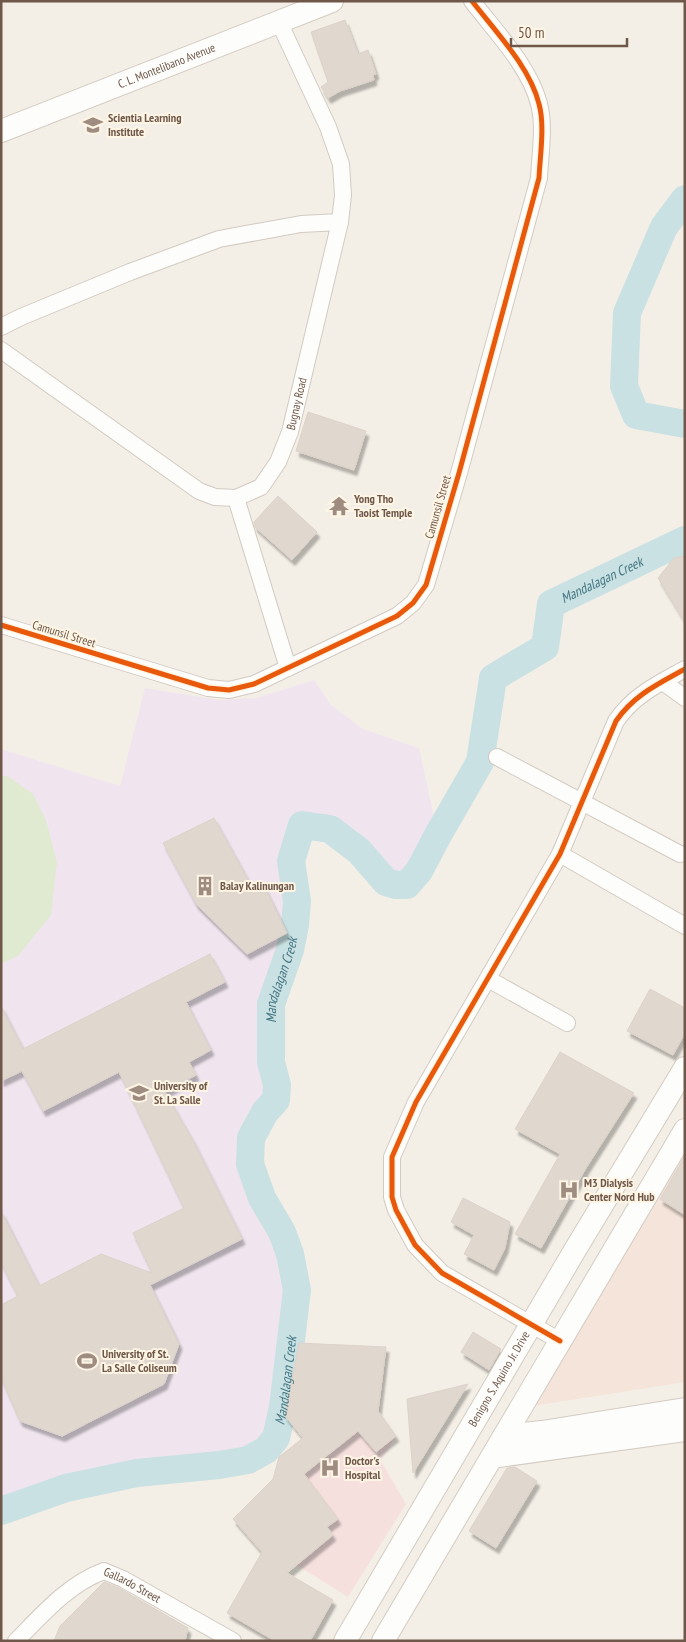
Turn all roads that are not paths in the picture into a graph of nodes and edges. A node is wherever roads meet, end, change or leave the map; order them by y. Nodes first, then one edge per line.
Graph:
1 (332, 1) edge
2 (472, 1) edge
3 (279, 22) junction
4 (1, 131) edge
5 (340, 222) junction
6 (1, 327) edge
7 (1, 350) edge
8 (236, 498) junction
9 (1, 625) edge
10 (288, 668) junction
11 (685, 669) edge
12 (663, 682) junction
13 (685, 698) edge
14 (497, 757) dead end
15 (583, 803) junction
16 (560, 854) junction
17 (680, 854) dead end
18 (685, 926) edge
19 (488, 979) junction
20 (567, 1023) dead end
21 (685, 1068) edge
22 (685, 1130) edge
23 (575, 1250) junction
24 (604, 1268) junction
25 (531, 1325) junction
26 (560, 1341) junction
27 (685, 1408) edge
28 (685, 1430) edge
29 (504, 1436) junction
30 (492, 1457) junction
31 (16, 1641) edge
32 (233, 1641) edge
33 (345, 1641) edge
34 (383, 1641) edge

1 - 3 main road, C. L. Montelibano Avenue
2 - 10 street, Camunsil Street
3 - 4 main road, C. L. Montelibano Avenue
3 - 5 street, Bugnay Road
5 - 6 street
5 - 8 street, Bugnay Road
7 - 8 street, Bugnay Road
8 - 10 street
9 - 10 street, Camunsil Street
11 - 12 street
12 - 13 street
12 - 15 street
14 - 15 street
15 - 16 street
15 - 17 street
16 - 18 street
16 - 19 street
19 - 20 street
19 - 25 street
21 - 23 main road, Benigno S. Aquino Jr. Drive
22 - 24 main road
23 - 24 main road
23 - 25 main road, Benigno S. Aquino Jr. Drive
24 - 26 main road
25 - 26 street
25 - 33 main road, Benigno S. Aquino Jr. Drive
26 - 29 main road
27 - 29 main road
28 - 30 main road
29 - 30 main road
30 - 34 main road
31 - 32 street, Gallardo Street

